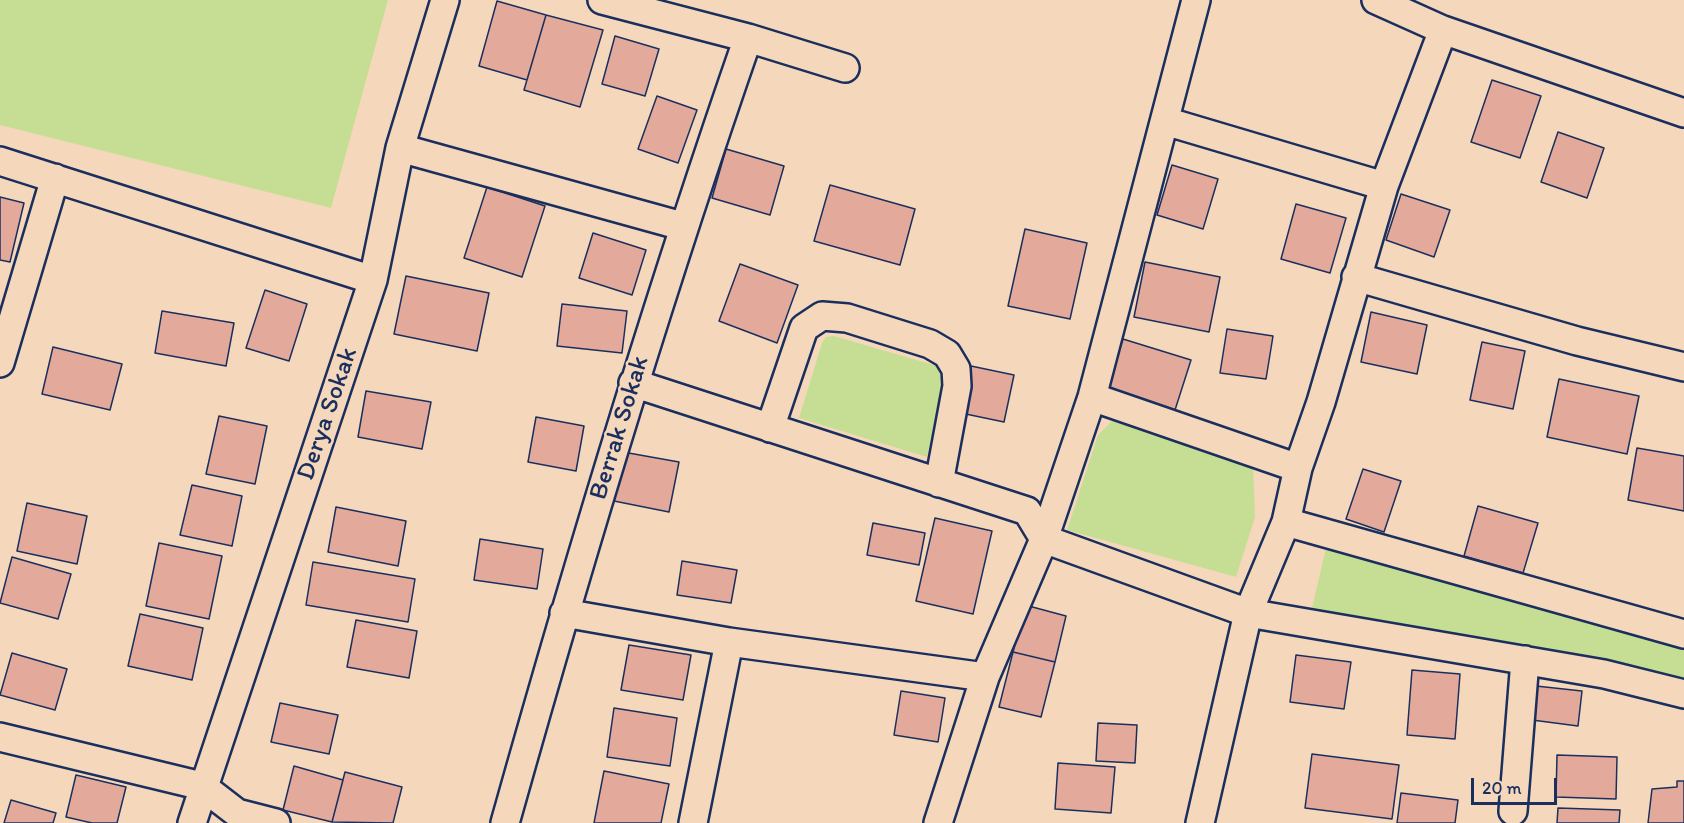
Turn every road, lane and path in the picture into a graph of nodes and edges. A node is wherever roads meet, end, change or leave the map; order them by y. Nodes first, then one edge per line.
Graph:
1 (446, 0) edge
2 (602, 0) edge
3 (1196, 0) edge
4 (1376, 0) edge
5 (1443, 30) junction
6 (748, 38) junction
7 (845, 68) dead end
8 (1684, 113) edge
9 (1165, 121) junction
10 (400, 148) junction
11 (0, 161) edge
12 (55, 178) junction
13 (1384, 186) junction
14 (682, 226) junction
15 (1356, 277) junction
16 (373, 280) junction
17 (0, 363) edge
18 (1684, 368) edge
19 (633, 383) junction
20 (1092, 398) junction
21 (770, 428) junction
22 (1298, 468) junction
23 (939, 483) junction
24 (1286, 522) junction
25 (1044, 539) junction
26 (564, 613) junction
27 (1248, 613) junction
28 (1684, 634) edge
29 (729, 642) junction
30 (1525, 660) junction
31 (985, 677) junction
32 (1684, 694) edge
33 (0, 737) edge
34 (202, 786) junction
35 (1513, 811) dead end
36 (192, 823) edge
37 (276, 823) edge
38 (505, 823) edge
39 (693, 823) edge
40 (938, 823) edge
41 (1200, 823) edge

1 - 10 street, Derya Sokak
2 - 6 street
3 - 9 street
4 - 5 street
5 - 8 street
5 - 13 street
6 - 7 street
6 - 14 street, Berrak Sokak
9 - 13 street
9 - 20 street
10 - 14 street
10 - 16 street, Derya Sokak
11 - 12 street
12 - 16 street
12 - 17 street
13 - 15 street
14 - 19 street, Berrak Sokak
15 - 18 street
15 - 22 street
16 - 34 street, Derya Sokak
19 - 21 street
19 - 26 street, Berrak Sokak
20 - 22 street
20 - 25 street
21 - 23 street
21 - 23 street
22 - 24 street
23 - 25 street
24 - 27 street
24 - 28 street
25 - 27 street
25 - 31 street
26 - 29 street
26 - 38 street, Berrak Sokak
27 - 30 street
27 - 41 street
29 - 31 street
29 - 39 street
30 - 32 street
30 - 35 street
31 - 40 street
33 - 34 street
34 - 36 street, Derya Sokak
34 - 37 street

